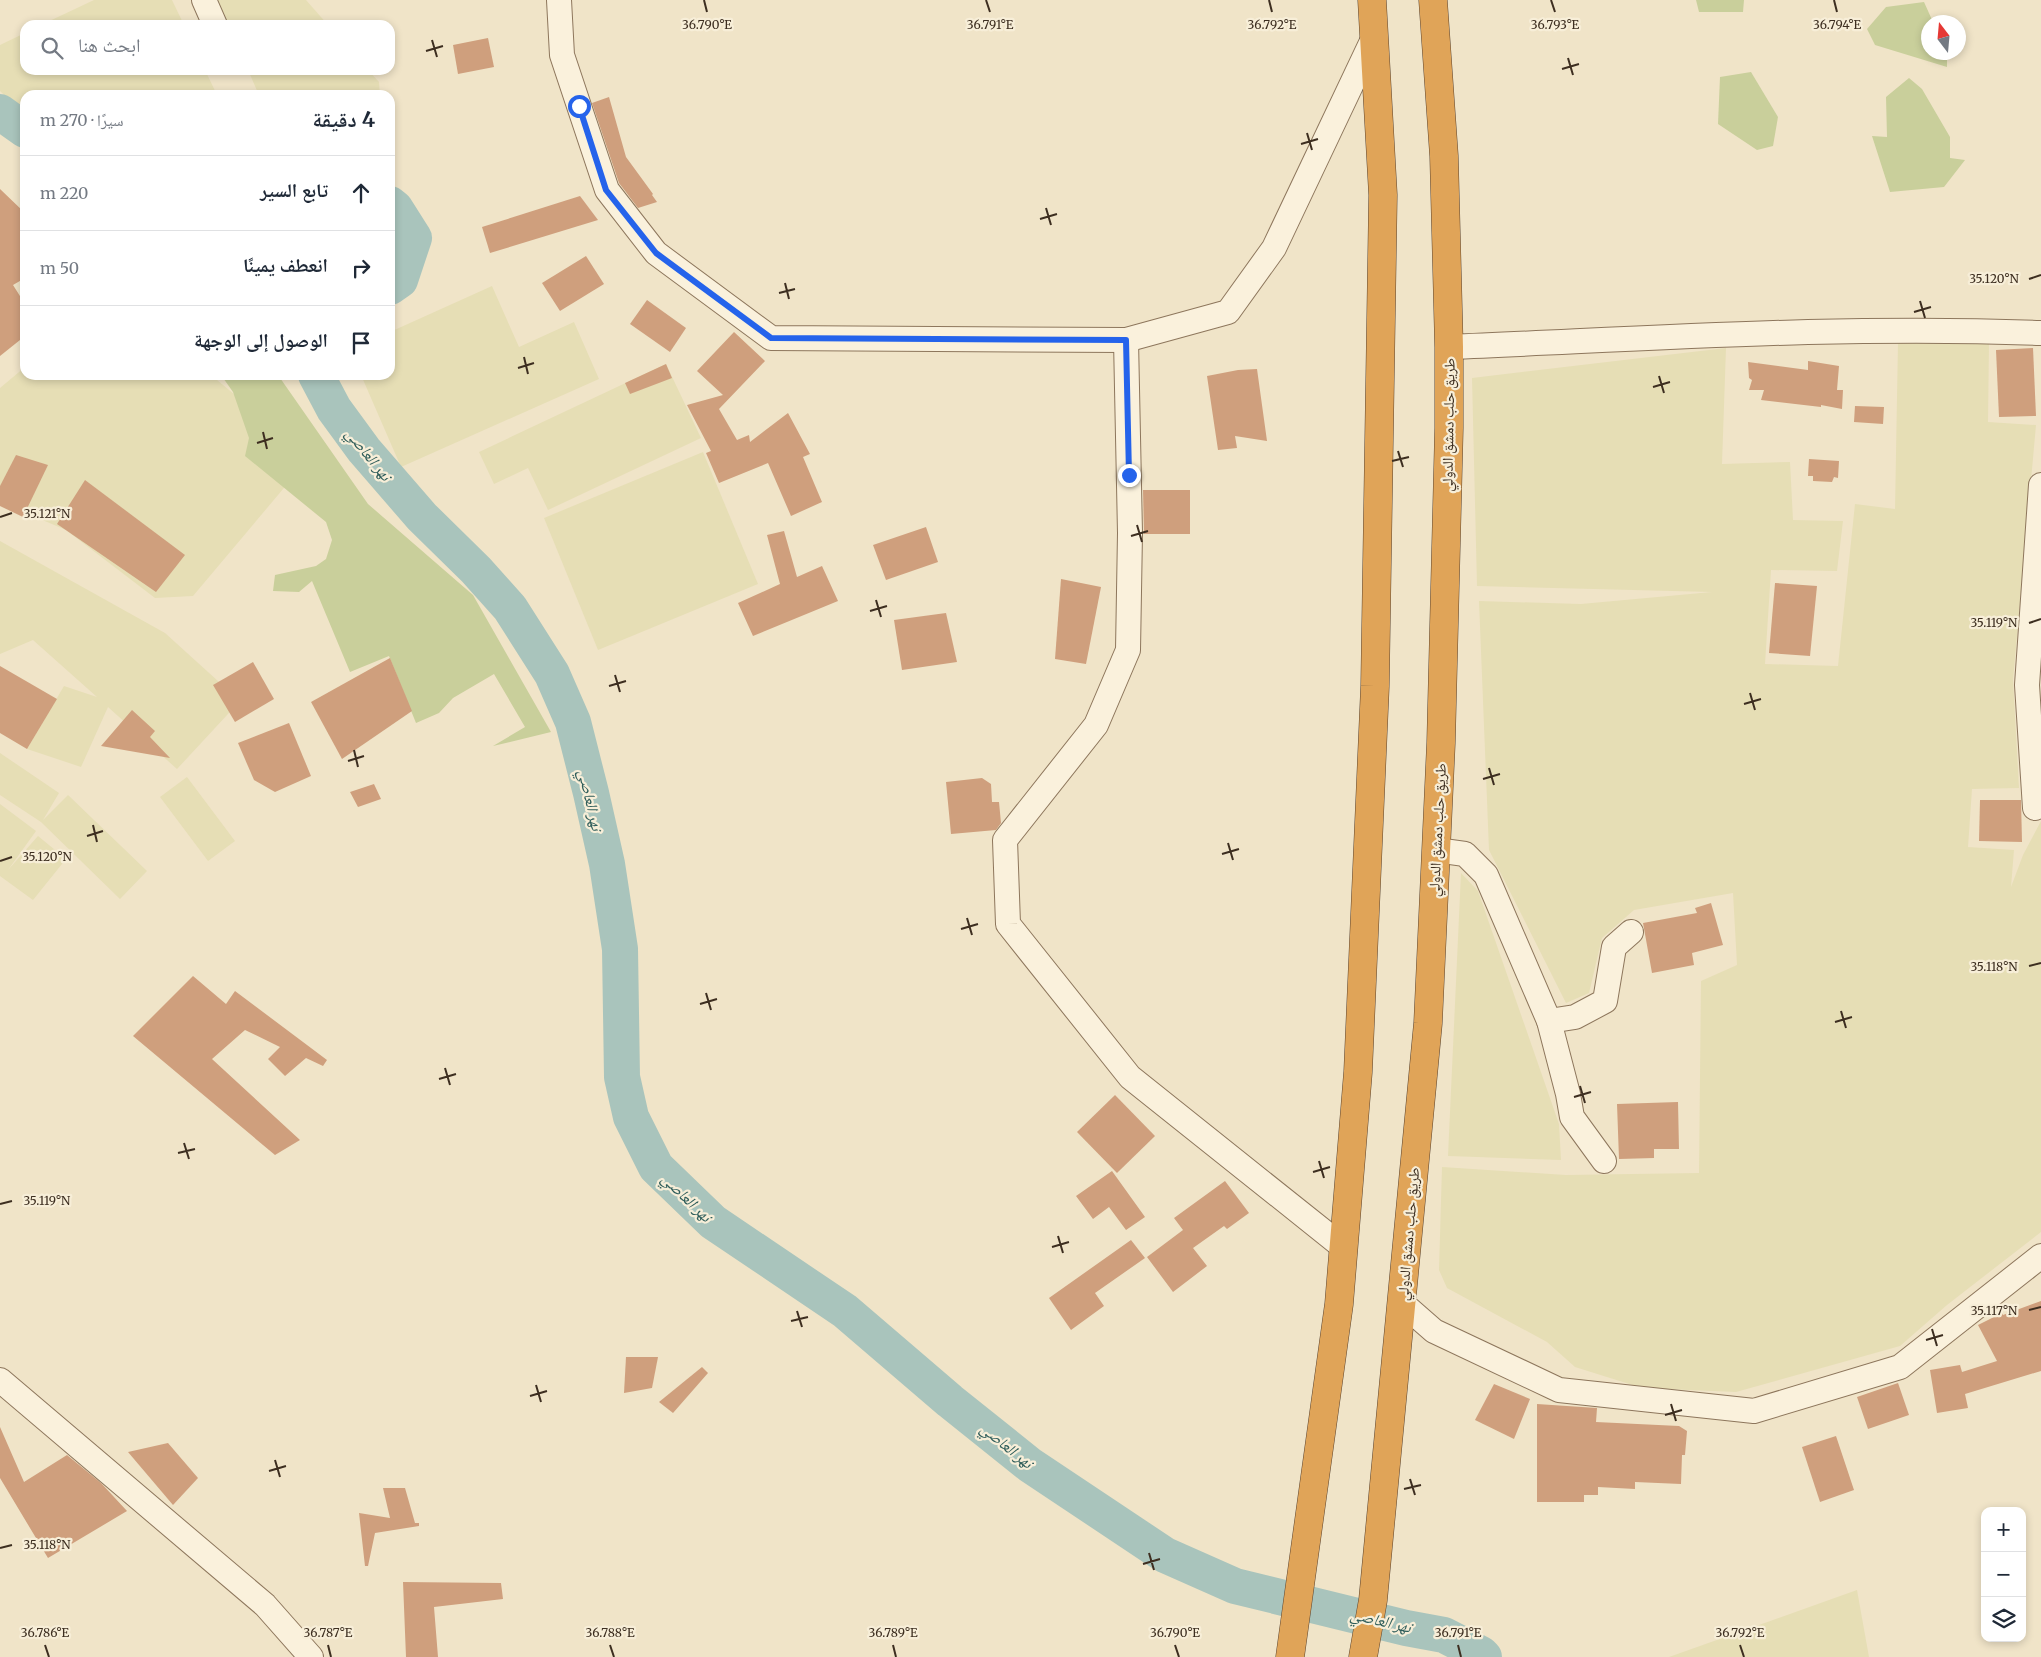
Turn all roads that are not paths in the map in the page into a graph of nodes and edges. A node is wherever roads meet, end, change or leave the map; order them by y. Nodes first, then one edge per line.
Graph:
1 (204, 0) edge
2 (558, 0) edge
3 (1372, 0) edge
4 (1433, 0) edge
5 (213, 20) edge
6 (1374, 38) junction
7 (2041, 333) edge
8 (1126, 340) junction
9 (1449, 347) junction
10 (2041, 485) edge
11 (2035, 808) dead end
12 (1436, 850) junction
13 (1631, 932) dead end
14 (1549, 1022) junction
15 (1604, 1161) dead end
16 (1343, 1247) junction
17 (2041, 1256) edge
18 (1402, 1303) junction
19 (0, 1380) edge
20 (311, 1657) edge
21 (1290, 1657) edge
22 (1363, 1657) edge

1 - 5 street
2 - 8 street
3 - 6 highway
4 - 9 highway, طريق حلب دمشق الدولي
6 - 8 street
6 - 16 highway
7 - 9 street
8 - 16 street
9 - 12 highway, طريق حلب دمشق الدولي
10 - 11 street
12 - 14 street
12 - 18 highway, طريق حلب دمشق الدولي
13 - 14 street
14 - 15 street
16 - 21 highway
17 - 18 street
18 - 22 highway, طريق حلب دمشق الدولي
19 - 20 street

